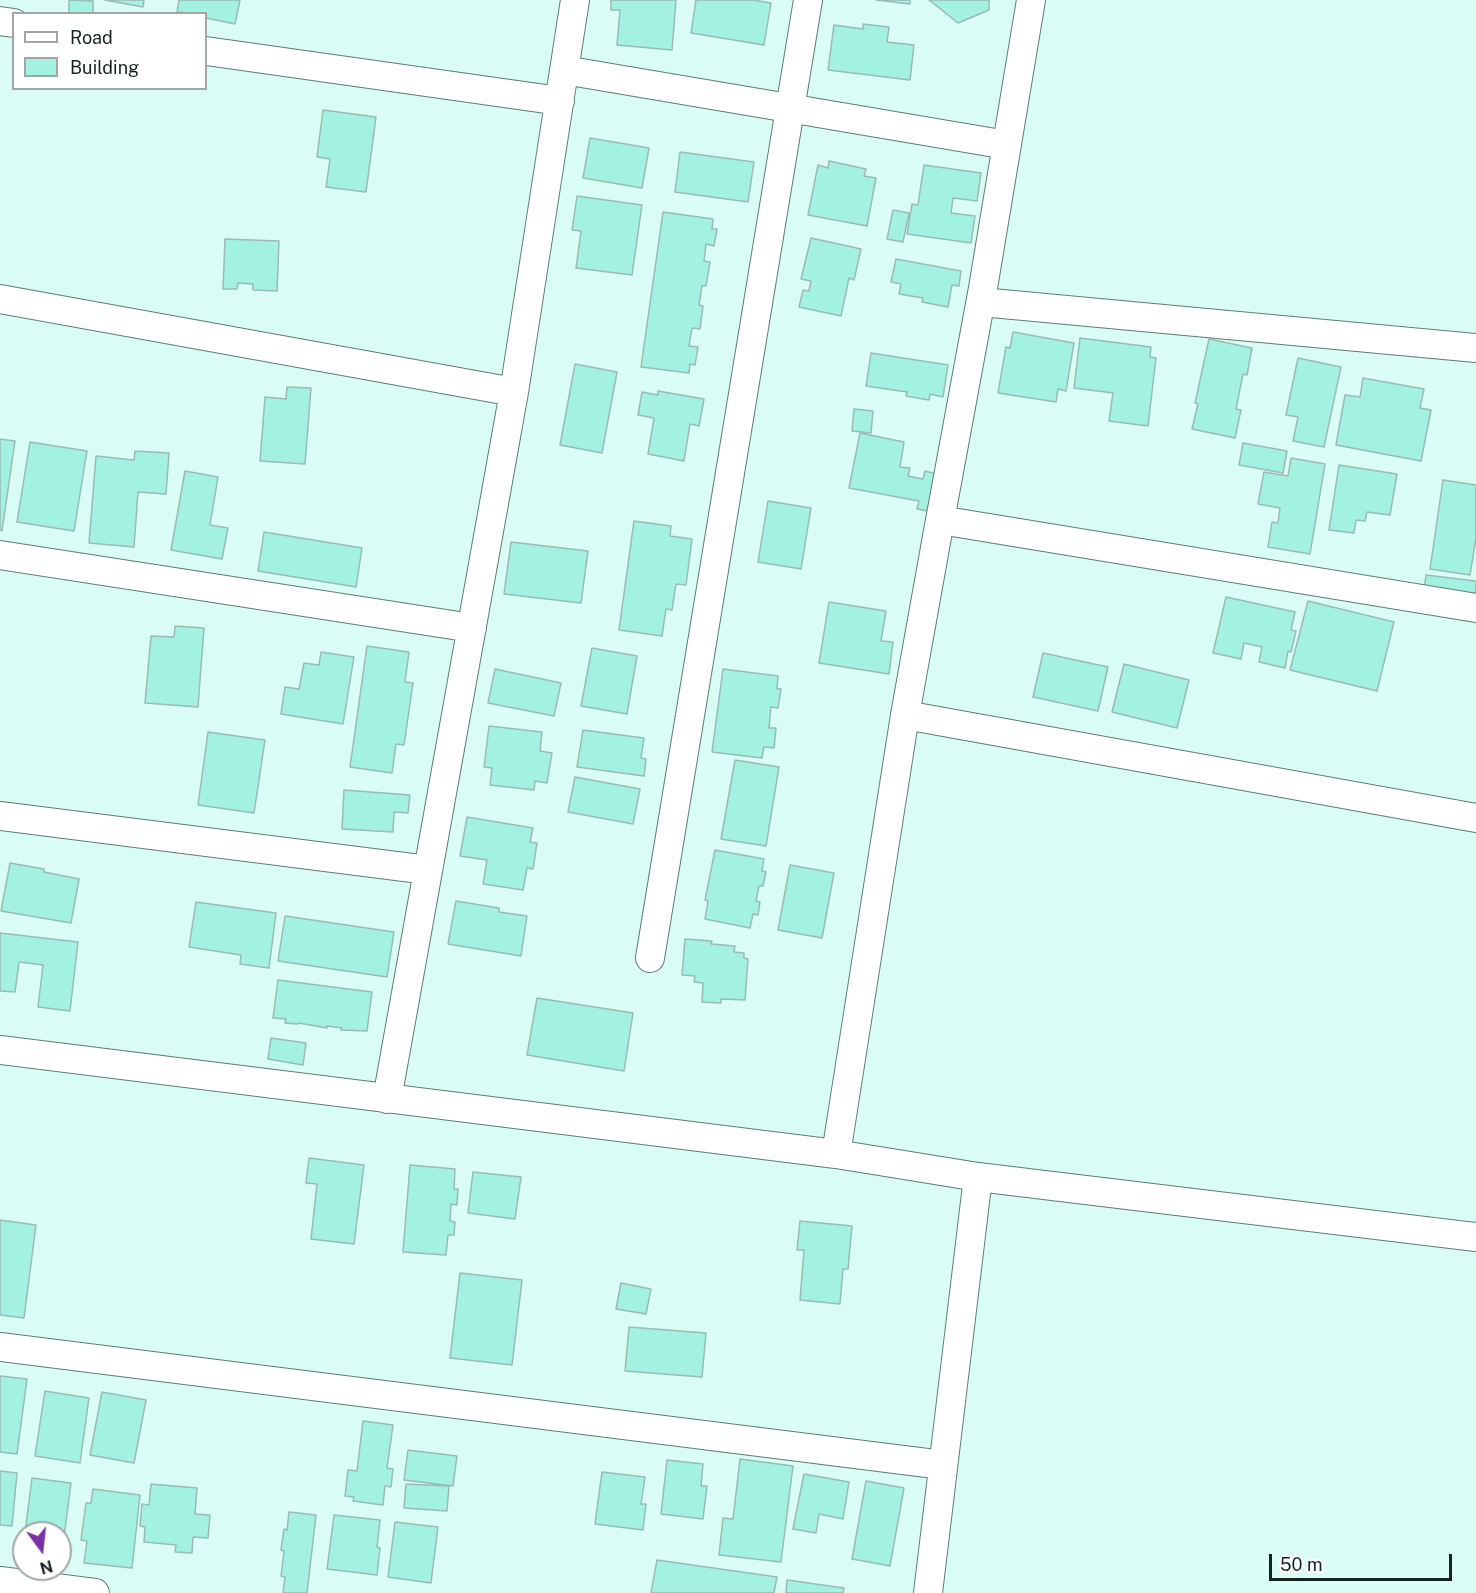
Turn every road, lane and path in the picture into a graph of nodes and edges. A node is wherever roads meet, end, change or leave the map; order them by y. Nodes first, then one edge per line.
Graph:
1 (575, 0) edge
2 (808, 0) edge
3 (1031, 0) edge
4 (207, 51) edge
5 (564, 70) junction
6 (560, 101) junction
7 (788, 108) junction
8 (1007, 145) junction
9 (982, 295) junction
10 (0, 299) edge
11 (1476, 341) edge
12 (1476, 348) edge
13 (514, 392) junction
14 (940, 520) junction
15 (0, 555) edge
16 (1476, 608) edge
17 (472, 628) junction
18 (905, 715) junction
19 (0, 816) edge
20 (1476, 818) edge
21 (428, 870) junction
22 (650, 958) dead end
23 (0, 1050) edge
24 (387, 1099) junction
25 (836, 1154) junction
26 (978, 1177) junction
27 (1476, 1237) edge
28 (0, 1347) edge
29 (943, 1465) junction
30 (0, 1581) edge
31 (95, 1593) edge
32 (928, 1593) edge

1 - 5 street
2 - 7 street
3 - 8 street
4 - 6 street
5 - 6 street
5 - 7 street
6 - 13 street
7 - 8 street
7 - 22 street
8 - 9 street
9 - 11 street
9 - 12 street
9 - 14 street
10 - 13 street
13 - 17 street
14 - 16 street
14 - 18 street
15 - 17 street
17 - 21 street
18 - 20 street
18 - 25 street
19 - 21 street
21 - 24 street
23 - 24 street
24 - 25 street
25 - 26 street
26 - 27 street
26 - 29 street
28 - 29 street
29 - 32 street
30 - 31 street

